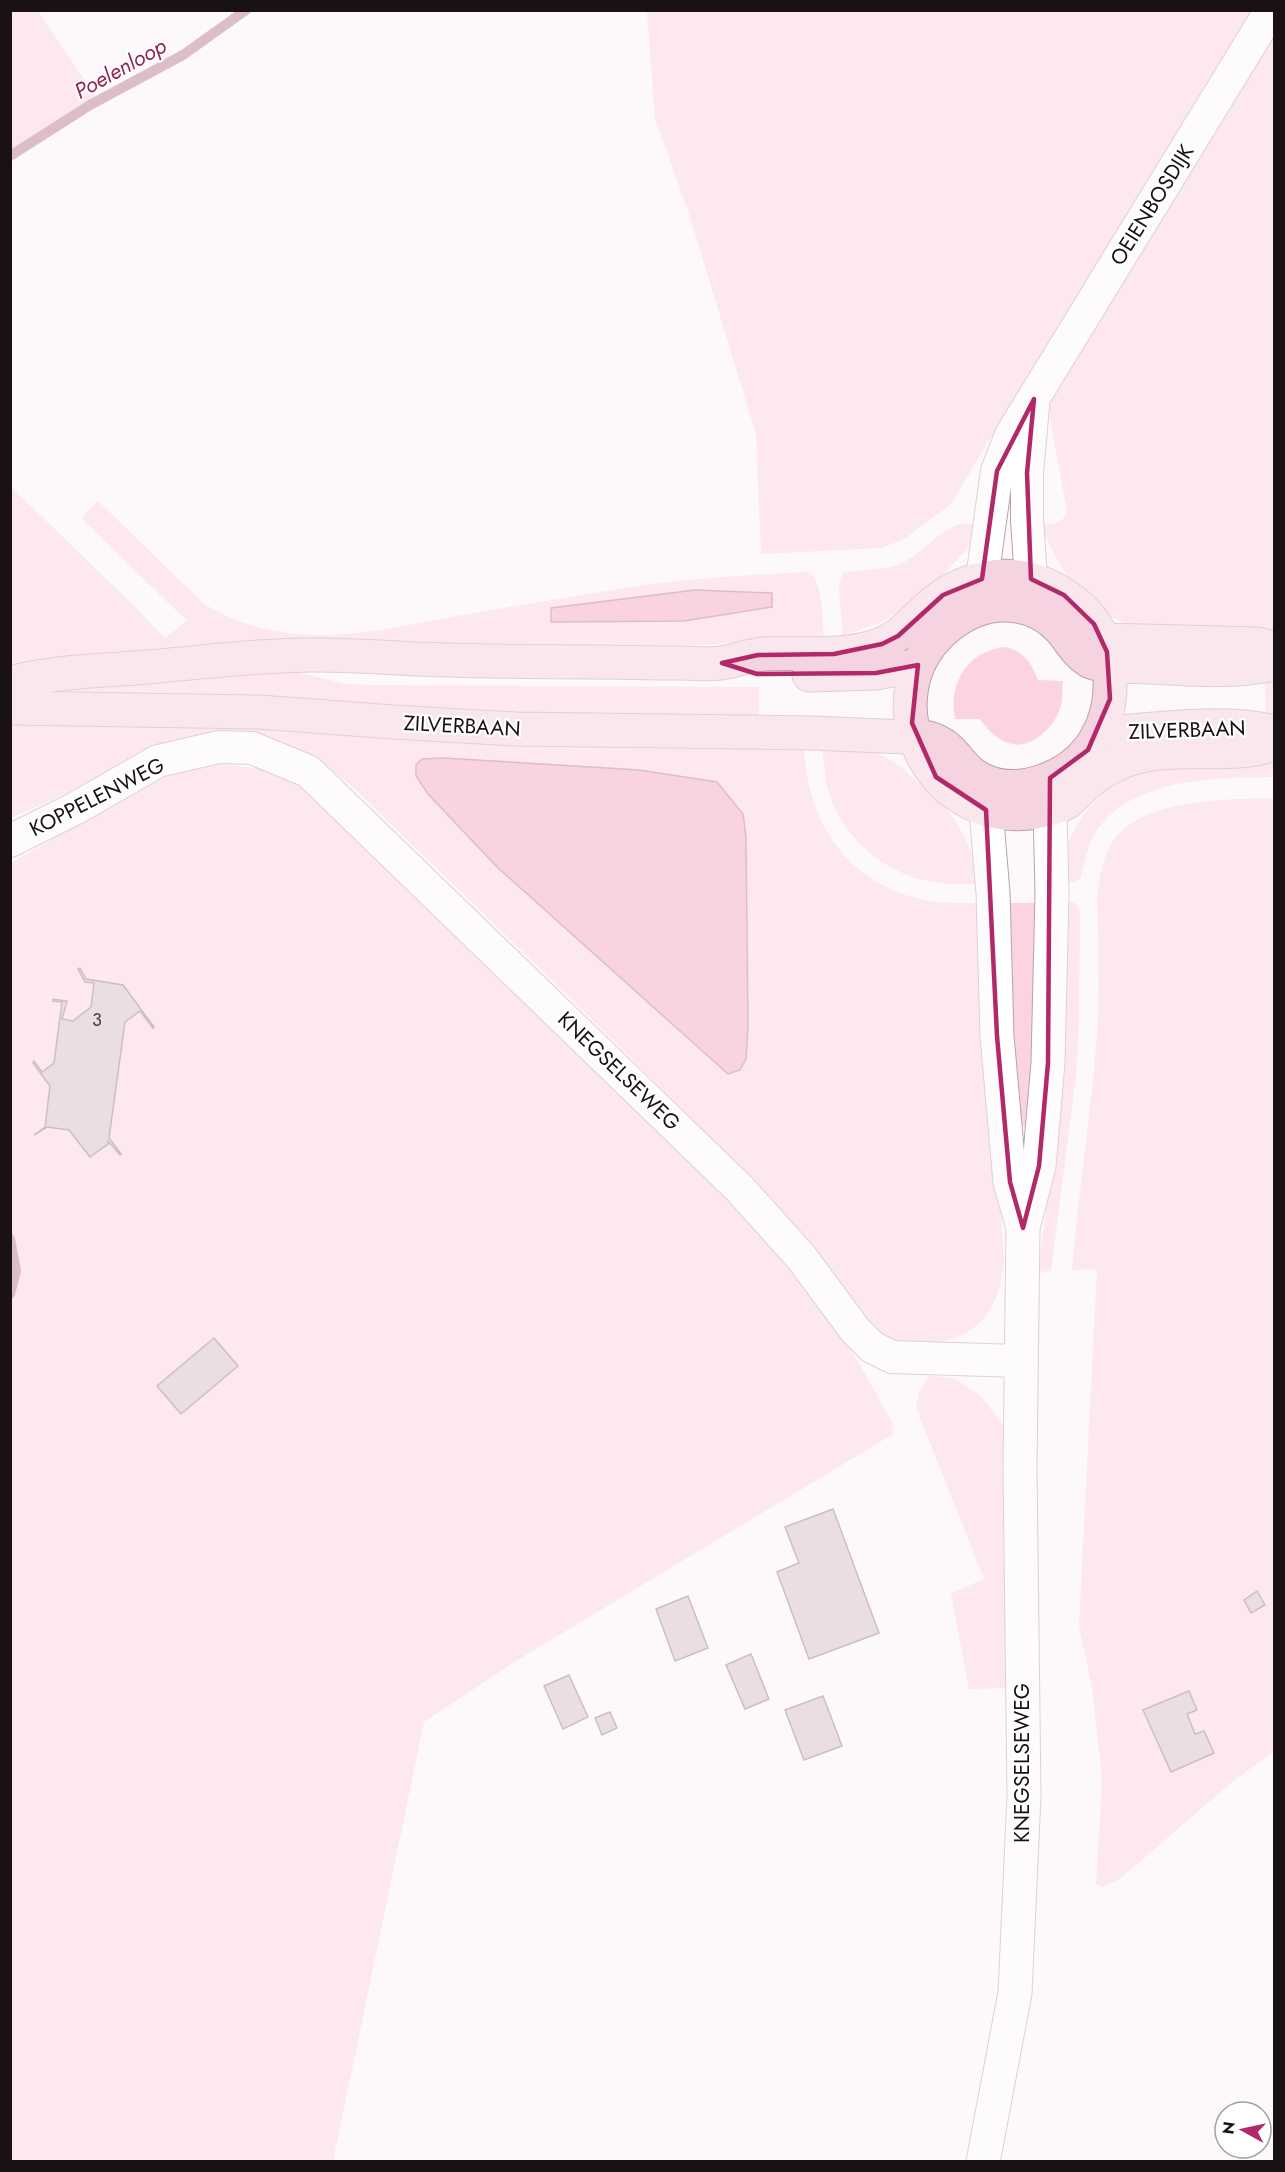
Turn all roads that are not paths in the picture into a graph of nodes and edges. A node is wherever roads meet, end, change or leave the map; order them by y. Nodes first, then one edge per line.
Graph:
1 (1271, 10) edge
2 (1034, 399) junction
3 (1031, 579) junction
4 (979, 594) junction
5 (1275, 649) edge
6 (1106, 653) junction
7 (722, 663) junction
8 (1275, 664) edge
9 (918, 665) junction
10 (10, 683) edge
11 (10, 708) edge
12 (1275, 732) edge
13 (1098, 734) junction
14 (914, 738) junction
15 (1275, 744) edge
16 (219, 747) joint
17 (1050, 794) junction
18 (986, 810) junction
19 (10, 841) edge
20 (1023, 1228) junction
21 (1021, 1361) junction
22 (983, 2162) edge

1 - 2 street, OEIENBOSDIJK
2 - 3 street, OEIENBOSDIJK
2 - 4 street, OEIENBOSDIJK
3 - 4 main road
3 - 6 main road
4 - 6 main road
4 - 7 main road
4 - 9 main road
5 - 6 main road
6 - 8 main road
6 - 13 main road
7 - 9 main road
7 - 10 main road
9 - 14 main road
11 - 14 main road, ZILVERBAAN
12 - 13 main road, ZILVERBAAN
13 - 17 main road
14 - 17 main road, ZILVERBAAN
14 - 18 main road
15 - 17 main road, ZILVERBAAN
16 - 19 street, KOPPELENWEG
16 - 21 street, KNEGSELSEWEG
17 - 18 main road
17 - 20 street, KNEGSELSEWEG
18 - 20 street, KNEGSELSEWEG
20 - 21 street, KNEGSELSEWEG
21 - 22 street, KNEGSELSEWEG

